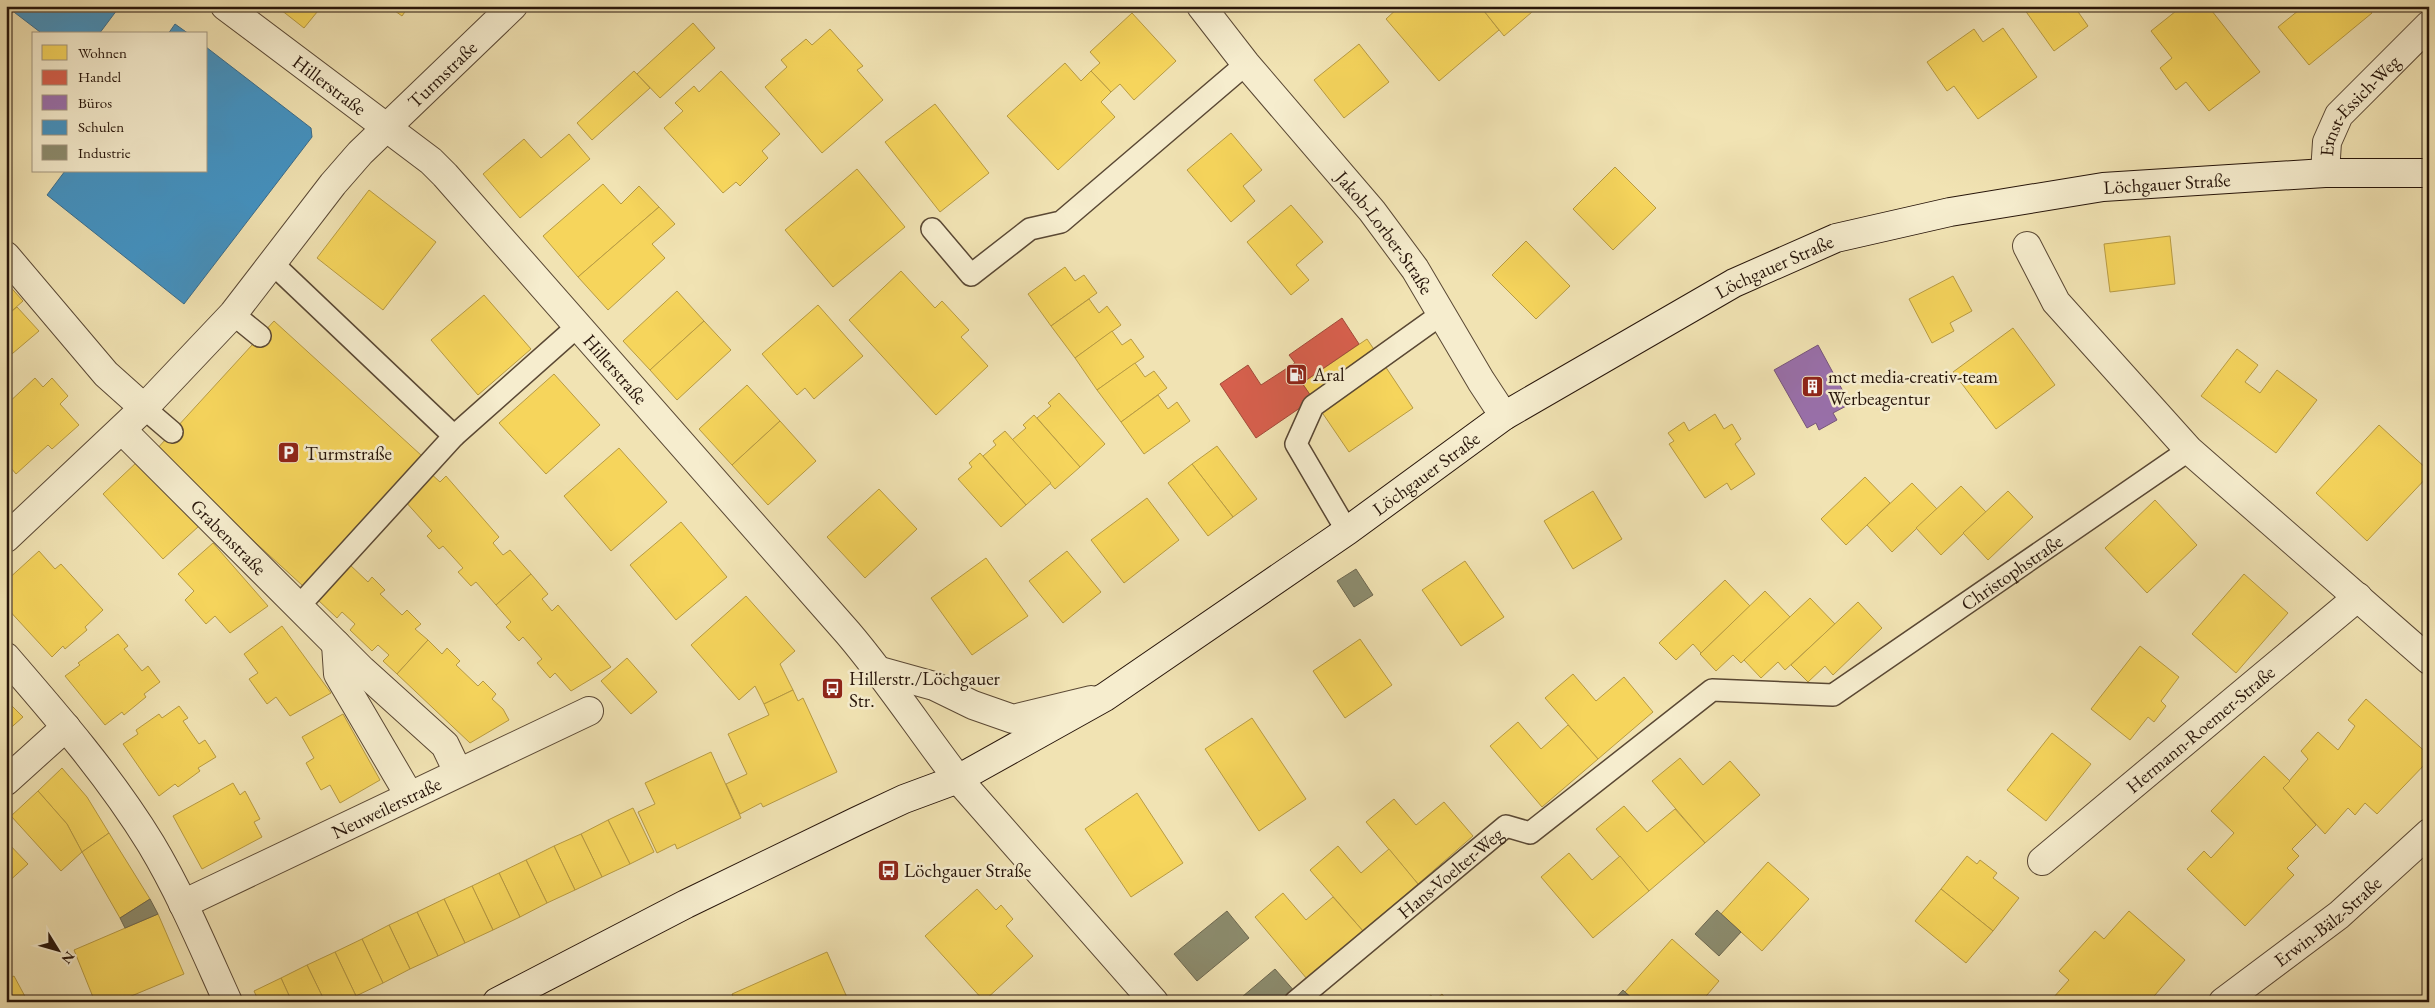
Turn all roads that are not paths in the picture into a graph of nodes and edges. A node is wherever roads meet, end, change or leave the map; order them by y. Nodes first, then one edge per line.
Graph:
1 (225, 6) edge
2 (513, 6) edge
3 (1209, 9) edge
4 (2429, 25) edge
5 (1246, 64) junction
6 (386, 127) junction
7 (2325, 172) junction
8 (2429, 173) edge
9 (932, 229) dead end
10 (2027, 246) dead end
11 (6, 256) edge
12 (272, 264) junction
13 (1443, 313) junction
14 (233, 314) junction
15 (579, 325) junction
16 (260, 336) dead end
17 (144, 408) junction
18 (1504, 416) junction
19 (122, 430) junction
20 (172, 432) dead end
21 (454, 436) junction
22 (2189, 450) junction
23 (1347, 531) junction
24 (6, 538) edge
25 (2358, 597) junction
26 (299, 606) junction
27 (336, 644) junction
28 (6, 657) edge
29 (2429, 660) edge
30 (880, 671) junction
31 (1105, 697) junction
32 (589, 712) dead end
33 (66, 728) junction
34 (1613, 768) joint
35 (458, 772) junction
36 (958, 779) junction
37 (6, 781) edge
38 (409, 795) junction
39 (2429, 833) edge
40 (2042, 861) dead end
41 (183, 904) junction
42 (228, 1002) edge
43 (497, 1002) edge
44 (1154, 1002) edge
45 (1295, 1002) edge
46 (2222, 1002) edge

1 - 6 street, Hillerstraße
2 - 6 street, Turmstraße
3 - 5 street, Jakob-Lorber-Straße
4 - 7 street, Ernst-Essich-Weg
5 - 9 lane
5 - 13 street, Jakob-Lorber-Straße
6 - 12 street, Turmstraße
6 - 15 street, Hillerstraße
7 - 8 street, Löchgauer Straße
7 - 18 street, Löchgauer Straße
10 - 22 street
11 - 17 street
12 - 14 street, Turmstraße
12 - 21 lane
13 - 18 street, Jakob-Lorber-Straße
13 - 23 lane
14 - 16 lane
14 - 17 street, Turmstraße
15 - 21 lane
15 - 30 street, Hillerstraße
17 - 19 street, Turmstraße
17 - 20 lane
18 - 23 street, Löchgauer Straße
19 - 24 street, Turmstraße
19 - 26 street, Grabenstraße
21 - 26 lane
22 - 25 street
22 - 34 lane, Christophstraße
23 - 31 street, Löchgauer Straße
25 - 29 street
25 - 40 street, Hermann-Roemer-Straße
26 - 27 street, Grabenstraße
27 - 35 street, Grabenstraße
27 - 38 street
28 - 33 street
30 - 31 street
30 - 36 street, Hillerstraße
31 - 36 street, Löchgauer Straße
32 - 35 street, Neuweilerstraße
33 - 37 street
33 - 41 street
34 - 45 lane, Hans-Voelter-Weg
35 - 38 street, Neuweilerstraße
36 - 43 street, Löchgauer Straße
36 - 44 street, Hillerstraße
38 - 41 street, Neuweilerstraße
39 - 46 street, Erwin-Bälz-Straße
41 - 42 street

